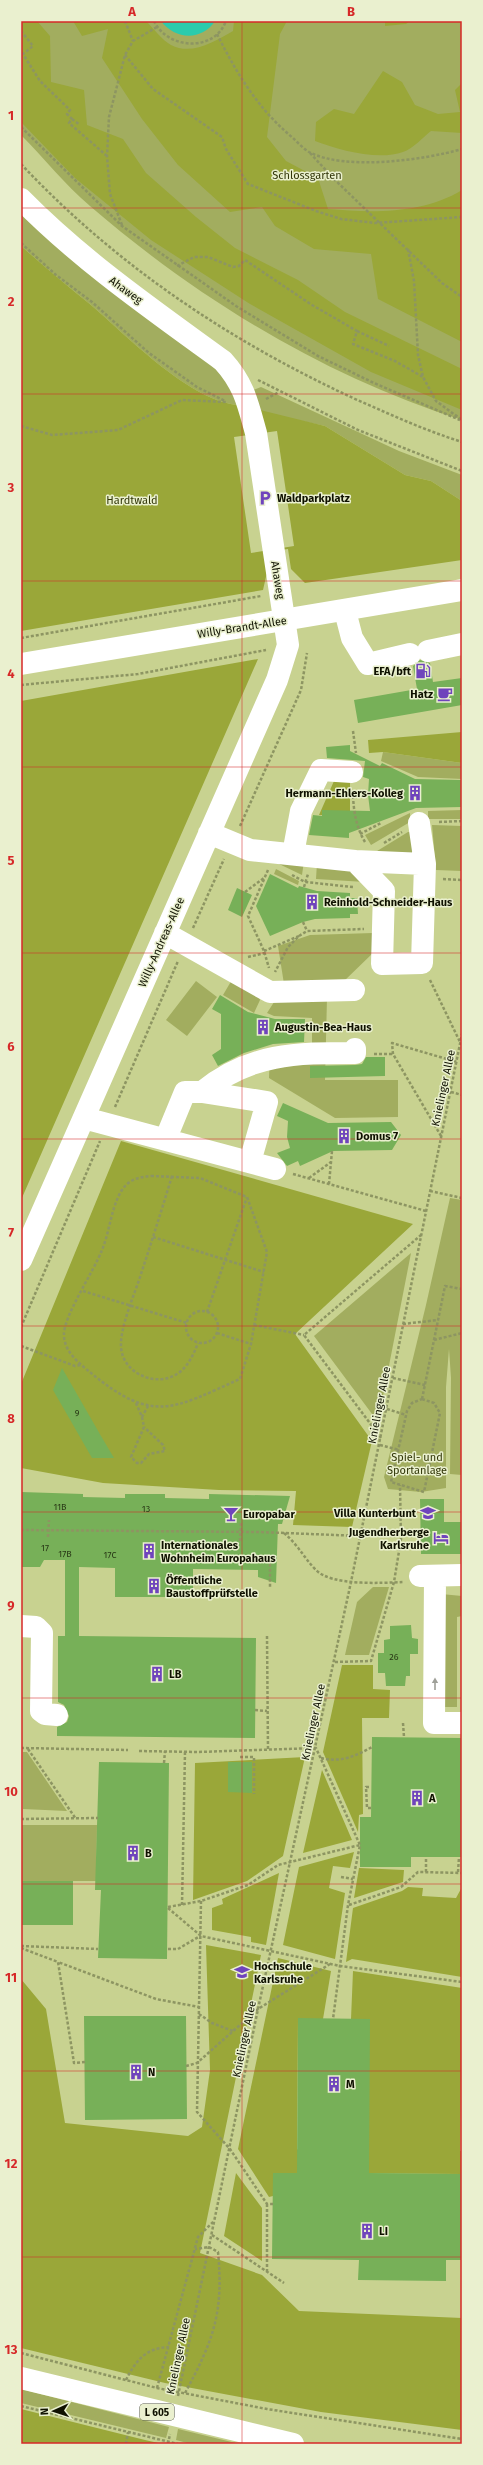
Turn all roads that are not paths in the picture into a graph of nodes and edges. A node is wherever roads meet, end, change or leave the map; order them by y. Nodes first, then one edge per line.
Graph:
1 (21, 199) edge
2 (462, 590) edge
3 (345, 611) junction
4 (284, 620) junction
5 (462, 644) edge
6 (21, 664) edge
7 (352, 772) road end
8 (419, 823) dead end
9 (210, 833) junction
10 (361, 853) junction
11 (290, 863) junction
12 (425, 864) junction
13 (165, 934) junction
14 (354, 990) dead end
15 (355, 1049) dead end
16 (202, 1092) junction
17 (84, 1118) junction
18 (166, 1138) junction
19 (250, 1162) junction
20 (275, 1169) road end
21 (21, 1260) edge
22 (462, 1575) edge
23 (21, 1626) edge
24 (57, 1715) dead end
25 (462, 1723) edge
26 (21, 2378) edge
27 (293, 2444) edge

1 - 4 main road, Ahaweg
2 - 3 main road, Willy-Brandt-Allee
3 - 4 main road, Willy-Brandt-Allee
3 - 5 main road
4 - 6 main road, Willy-Brandt-Allee
4 - 9 main road, Willy-Andreas-Allee
7 - 11 main road
8 - 12 main road
9 - 11 main road
9 - 13 main road, Willy-Andreas-Allee
10 - 11 main road
10 - 12 main road
10 - 12 main road
13 - 14 main road
13 - 17 main road, Willy-Andreas-Allee
15 - 16 main road
16 - 18 main road
16 - 19 main road
17 - 18 main road
17 - 21 main road, Willy-Andreas-Allee
18 - 19 main road
19 - 20 main road
25 -> 22 main road
23 - 24 main road
26 - 27 main road, L 605

